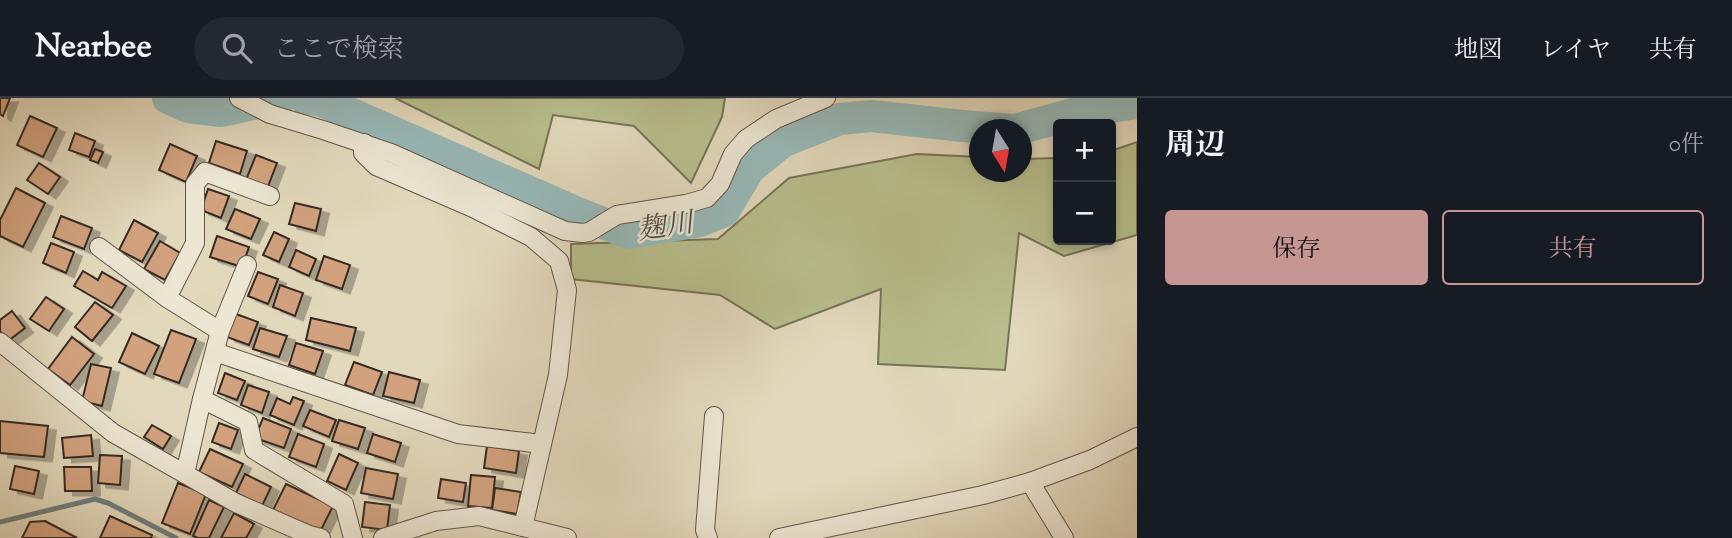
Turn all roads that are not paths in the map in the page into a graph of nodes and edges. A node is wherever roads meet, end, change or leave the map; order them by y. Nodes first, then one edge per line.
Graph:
1 (239, 98) edge
2 (825, 98) edge
3 (364, 143) junction
4 (270, 197) dead end
5 (99, 247) dead end
6 (247, 265) dead end
7 (167, 298) junction
8 (220, 331) junction
9 (0, 342) edge
10 (215, 352) junction
11 (202, 399) junction
12 (714, 416) dead end
13 (1137, 437) edge
14 (542, 444) junction
15 (186, 474) junction
16 (1030, 482) junction
17 (523, 527) junction
18 (319, 538) edge
19 (354, 538) edge
20 (383, 538) edge
21 (567, 538) edge
22 (708, 538) edge
23 (779, 538) edge
24 (1064, 538) edge

1 - 3 street
2 - 3 street
3 - 14 street
4 - 7 street
5 - 7 street
6 - 8 street
7 - 8 street
8 - 10 street
9 - 15 street
10 - 11 street
10 - 14 street
11 - 15 street
11 - 19 street
12 - 22 street
13 - 16 street
14 - 17 street
15 - 18 street
16 - 23 street
16 - 24 street
17 - 20 street
17 - 21 street

